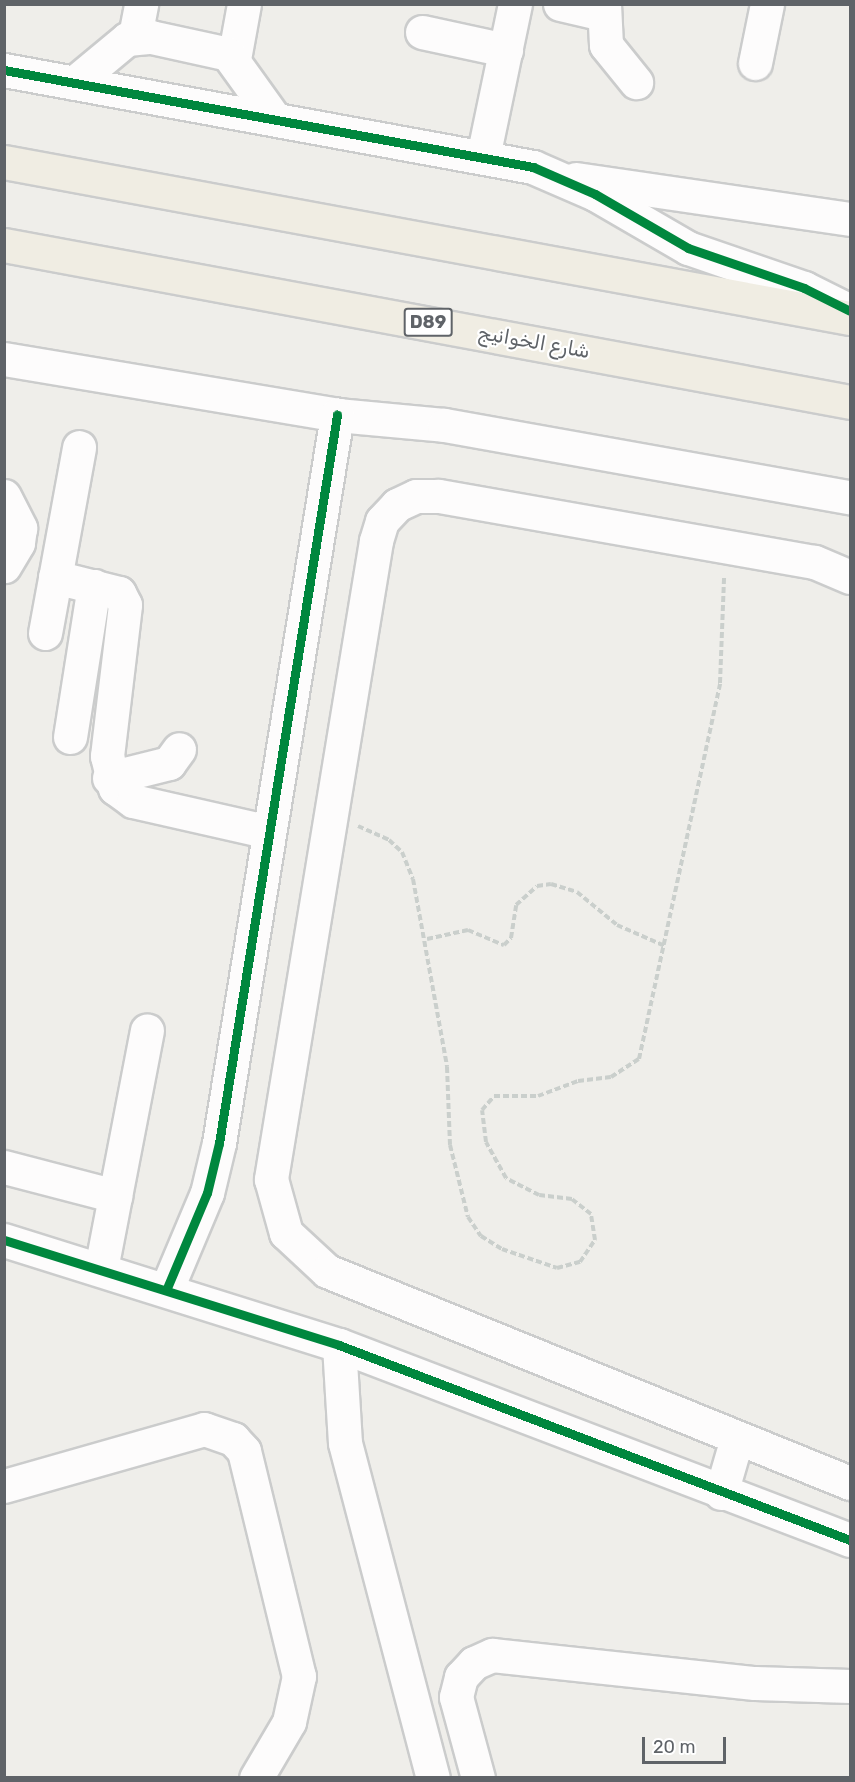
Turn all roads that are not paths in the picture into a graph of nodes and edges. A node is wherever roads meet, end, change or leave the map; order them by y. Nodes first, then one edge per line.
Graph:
1 (141, 4) edge
2 (244, 4) edge
3 (515, 4) edge
4 (560, 4) edge
5 (766, 4) edge
6 (604, 9) edge
7 (422, 32) dead end
8 (135, 36) junction
9 (506, 50) junction
10 (234, 59) junction
11 (755, 63) dead end
12 (4, 70) edge
13 (636, 82) dead end
14 (74, 83) junction
15 (274, 118) junction
16 (483, 157) junction
17 (4, 162) edge
18 (565, 178) junction
19 (850, 219) edge
20 (4, 245) edge
21 (850, 311) edge
22 (850, 318) edge
23 (4, 359) edge
24 (850, 402) edge
25 (337, 415) junction
26 (80, 447) dead end
27 (4, 496) edge
28 (850, 497) edge
29 (11, 555) edge
30 (58, 563) junction
31 (850, 577) edge
32 (94, 586) junction
33 (45, 633) dead end
34 (70, 737) dead end
35 (179, 749) dead end
36 (109, 778) junction
37 (269, 832) junction
38 (147, 1030) dead end
39 (4, 1167) edge
40 (115, 1196) junction
41 (4, 1240) edge
42 (101, 1269) junction
43 (167, 1288) junction
44 (339, 1345) junction
45 (737, 1438) junction
46 (850, 1483) edge
47 (4, 1486) edge
48 (722, 1493) junction
49 (850, 1540) edge
50 (850, 1686) edge
51 (256, 1778) edge
52 (433, 1778) edge
53 (478, 1778) edge

1 - 8 street
2 - 10 street
3 - 9 street
4 - 6 street
5 - 11 street
6 - 13 street
7 - 9 street
8 - 10 street
8 - 14 street
9 - 16 street
10 - 15 street
12 - 14 street
14 - 15 street
15 - 16 street
16 - 18 street
17 - 22 highway
18 - 19 street
18 - 21 street
20 - 24 highway, شارع الخوانيج / D89
23 - 25 street
25 - 28 street
25 - 37 street
26 - 30 street
27 - 29 street
29 - 30 street
30 - 32 street
30 - 33 street
31 - 45 street
32 - 34 street
32 - 36 street
35 - 36 street
36 - 37 street
37 - 43 street
38 - 40 street
39 - 40 street
40 - 42 street
41 - 42 street
42 - 43 street
43 - 44 street
44 - 48 street
44 - 52 street
45 - 46 street
45 - 48 street
47 - 51 street
48 - 49 street
50 - 53 street

